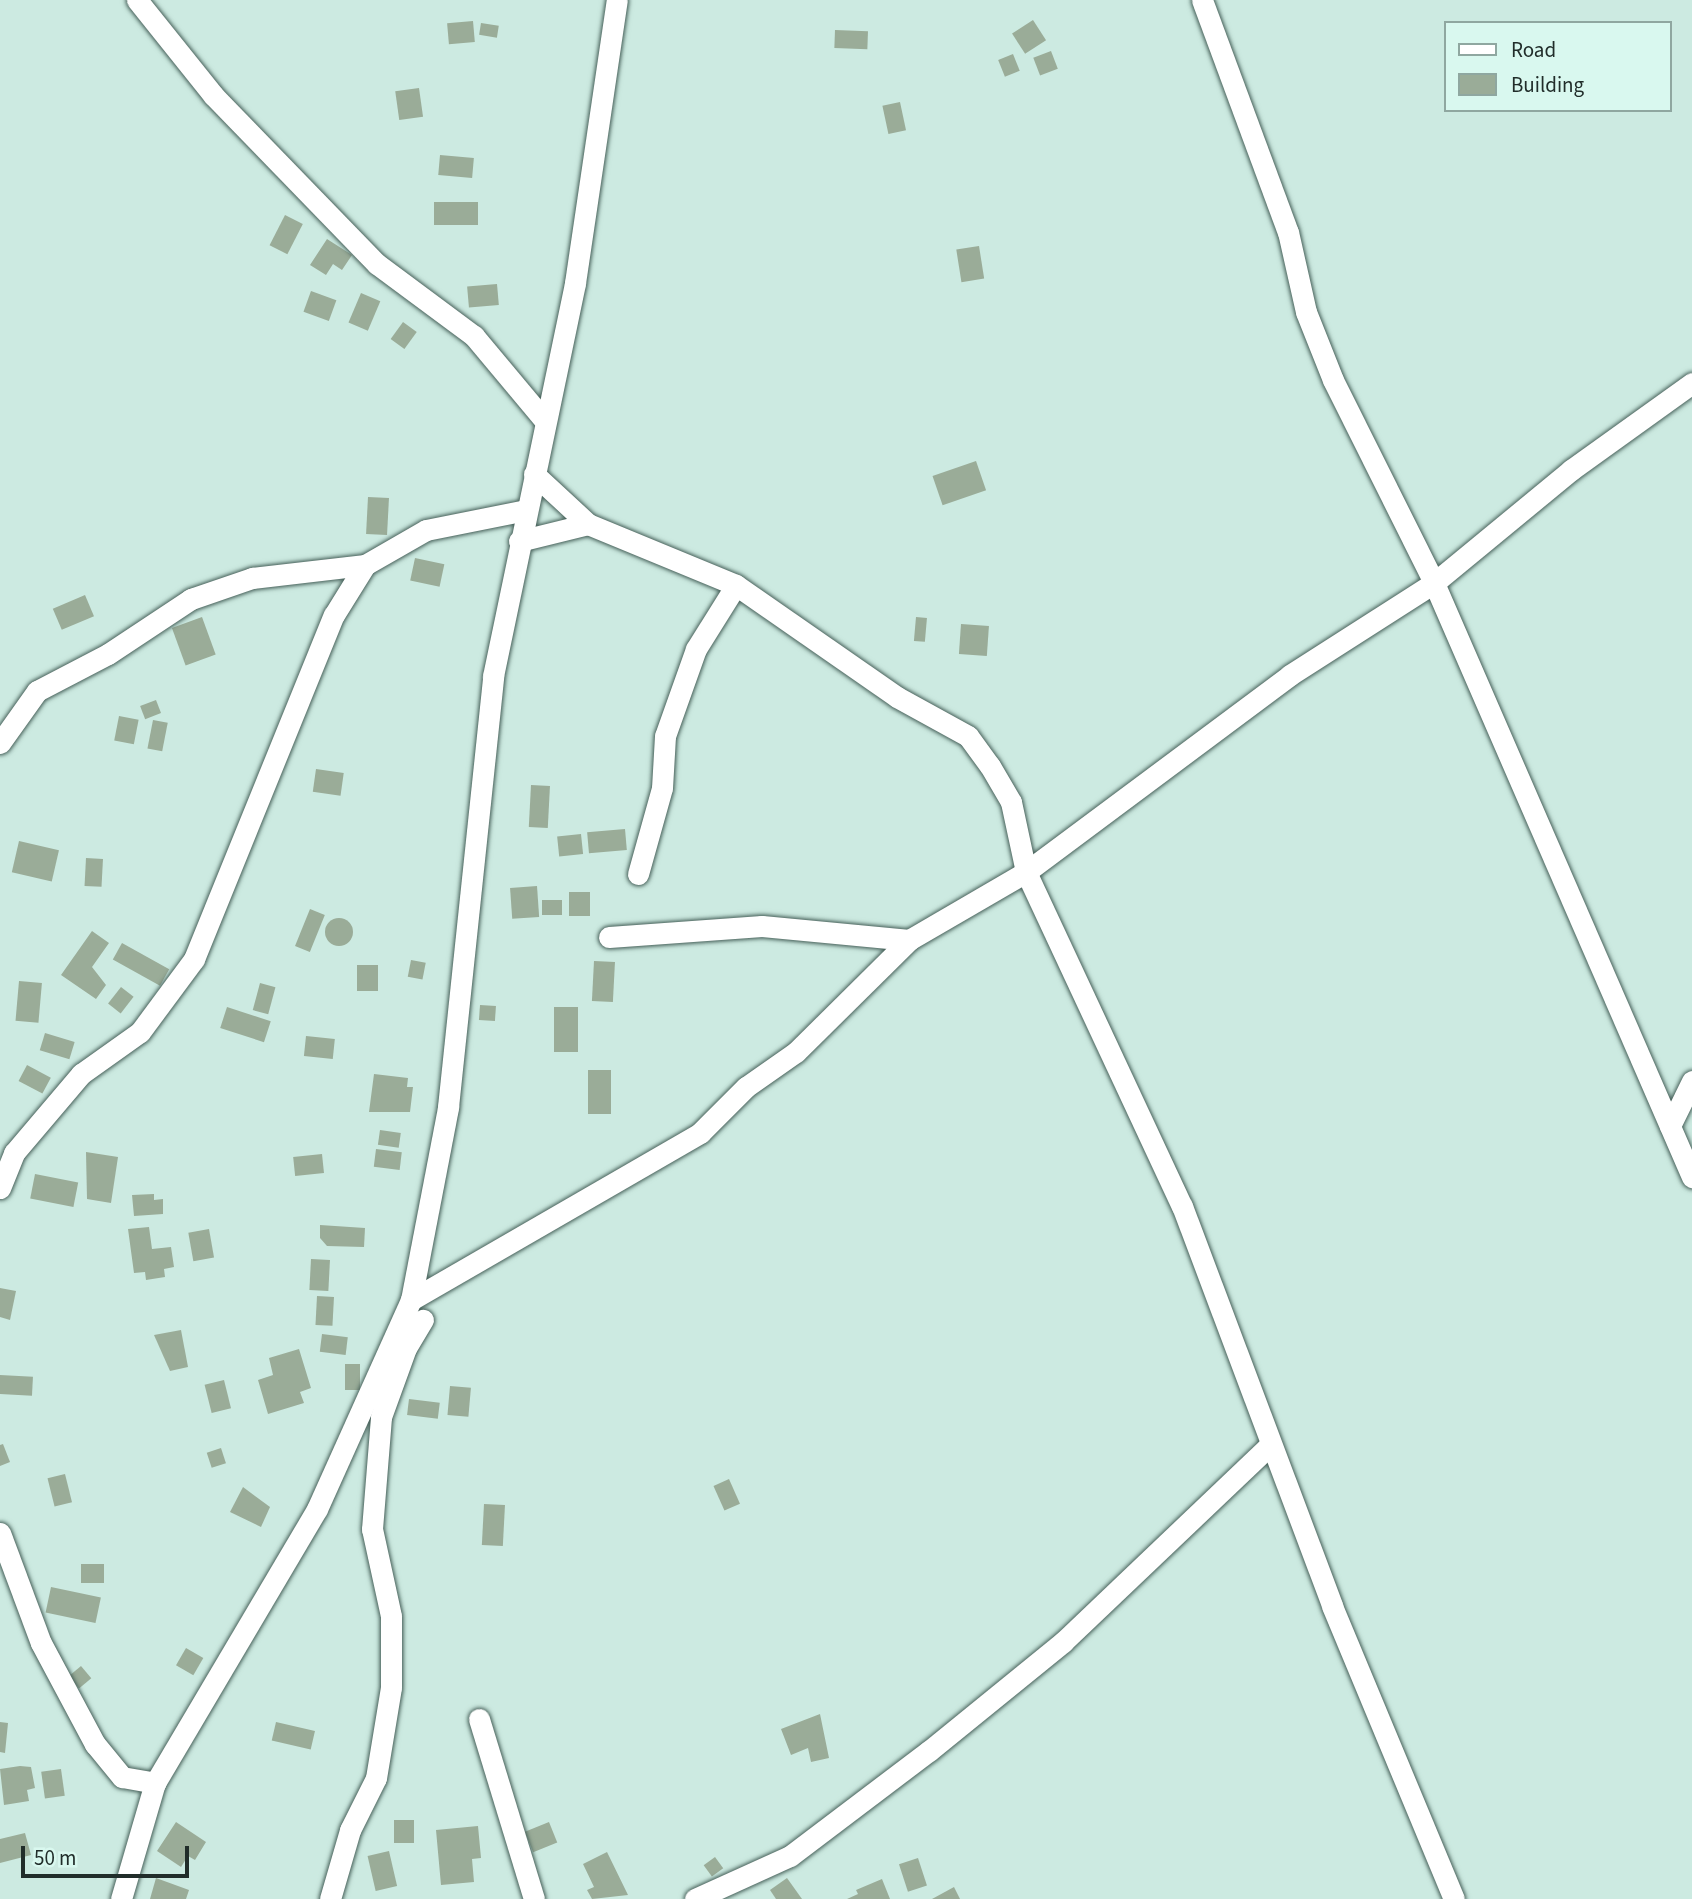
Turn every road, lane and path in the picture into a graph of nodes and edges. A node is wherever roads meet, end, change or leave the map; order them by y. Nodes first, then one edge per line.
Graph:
1 (137, 0) edge
2 (617, 0) edge
3 (1206, 6) edge
4 (1692, 383) edge
5 (545, 421) junction
6 (534, 474) junction
7 (526, 510) junction
8 (587, 524) junction
9 (519, 541) junction
10 (365, 565) junction
11 (1434, 583) junction
12 (736, 585) junction
13 (0, 743) edge
14 (1026, 872) junction
15 (638, 874) dead end
16 (609, 937) dead end
17 (909, 940) junction
18 (1692, 1081) edge
19 (1670, 1126) junction
20 (1692, 1177) edge
21 (0, 1188) edge
22 (411, 1300) junction
23 (423, 1320) dead end
24 (1270, 1445) junction
25 (0, 1533) edge
26 (480, 1719) dead end
27 (155, 1783) junction
28 (121, 1899) edge
29 (330, 1899) edge
30 (534, 1899) edge
31 (695, 1899) edge
32 (1454, 1899) edge

1 - 5 street
2 - 5 street
3 - 11 street
4 - 11 street
5 - 6 street
6 - 7 street
6 - 8 street
7 - 9 street
7 - 10 street
8 - 9 street
8 - 12 street
9 - 22 street
10 - 13 street
10 - 21 street
11 - 14 street
11 - 19 street
12 - 14 street
12 - 15 street
14 - 17 street
14 - 24 street
16 - 17 street
17 - 22 street
18 - 19 street
19 - 20 street
22 - 27 street
23 - 29 street
24 - 31 street
24 - 32 street
25 - 27 street
26 - 30 street
27 - 28 street

